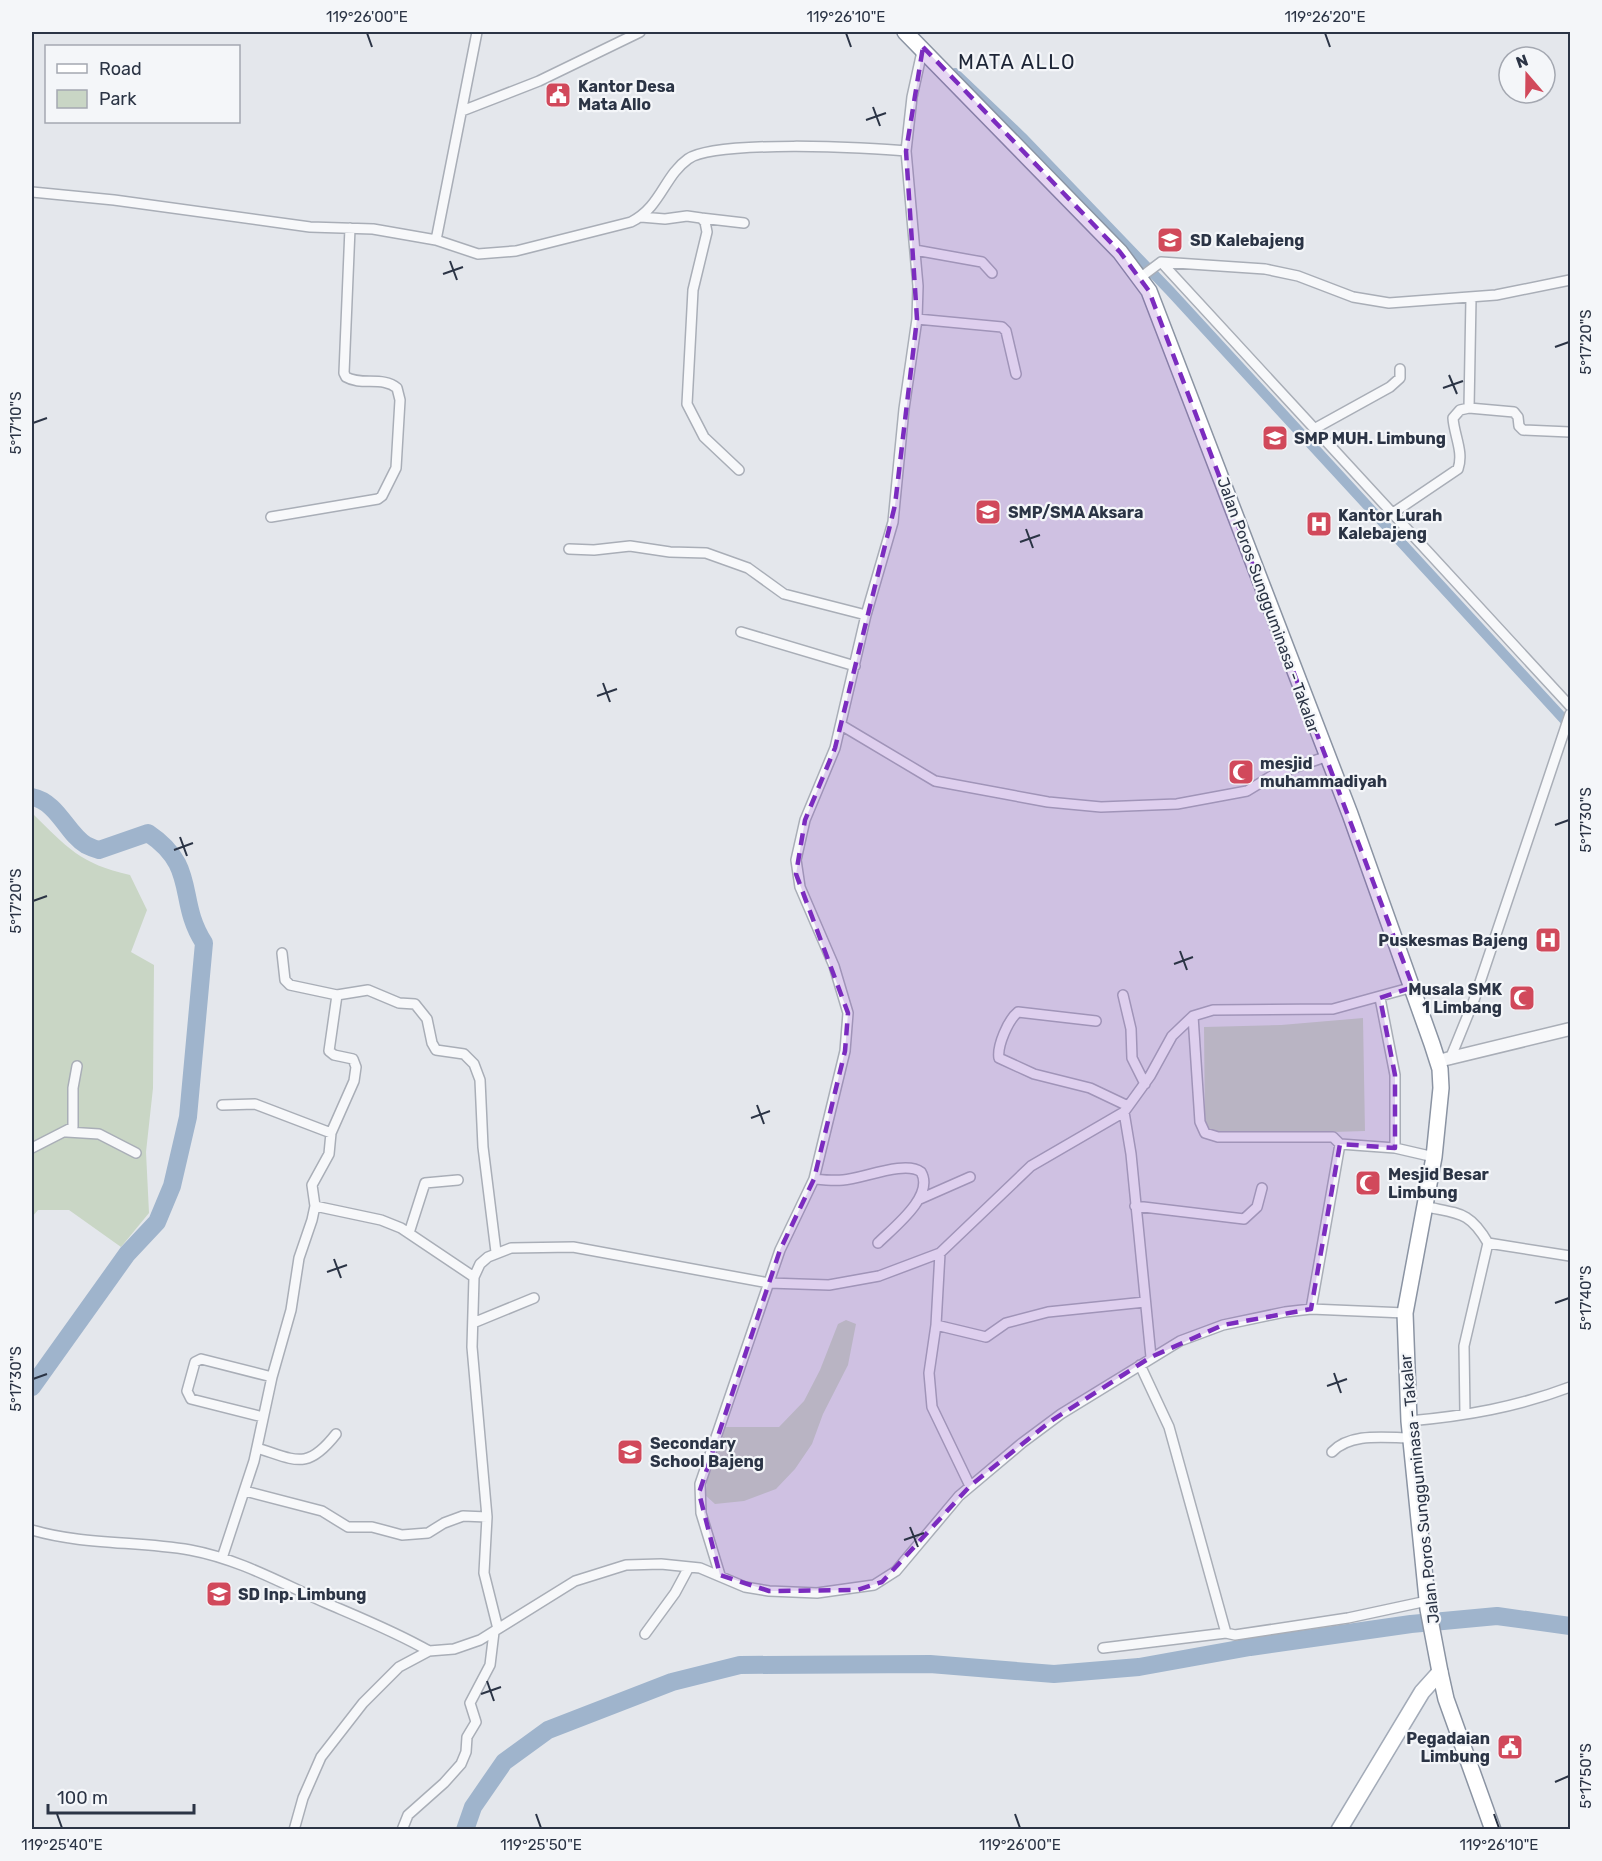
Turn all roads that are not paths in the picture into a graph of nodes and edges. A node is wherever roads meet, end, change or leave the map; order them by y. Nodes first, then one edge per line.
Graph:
1 (477, 32) edge
2 (640, 32) edge
3 (905, 32) edge
4 (923, 47) junction
5 (462, 111) junction
6 (906, 151) junction
7 (32, 192) edge
8 (641, 217) junction
9 (701, 218) junction
10 (744, 223) dead end
11 (350, 228) junction
12 (436, 240) junction
13 (915, 250) junction
14 (1159, 262) junction
15 (992, 273) dead end
16 (1145, 274) junction
17 (1570, 280) edge
18 (1471, 298) junction
19 (917, 319) junction
20 (1400, 369) dead end
21 (1016, 374) dead end
22 (1469, 408) junction
23 (1314, 429) junction
24 (1570, 432) edge
25 (739, 470) dead end
26 (1393, 513) junction
27 (271, 517) dead end
28 (569, 549) dead end
29 (866, 615) junction
30 (741, 632) dead end
31 (855, 666) junction
32 (1570, 706) edge
33 (1570, 714) edge
34 (841, 725) junction
35 (1325, 757) junction
36 (282, 952) dead end
37 (1413, 987) junction
38 (337, 995) junction
39 (1123, 995) dead end
40 (1380, 998) junction
41 (1193, 1016) junction
42 (1096, 1021) dead end
43 (1570, 1029) edge
44 (1444, 1060) junction
45 (77, 1066) dead end
46 (1145, 1084) junction
47 (222, 1105) dead end
48 (1126, 1109) junction
49 (67, 1132) junction
50 (331, 1133) junction
51 (1340, 1144) junction
52 (32, 1148) edge
53 (1395, 1148) junction
54 (136, 1153) dead end
55 (1434, 1157) junction
56 (970, 1177) dead end
57 (814, 1179) junction
58 (458, 1180) dead end
59 (1262, 1188) dead end
60 (920, 1199) junction
61 (315, 1206) junction
62 (1135, 1206) junction
63 (1423, 1206) junction
64 (408, 1233) junction
65 (878, 1243) dead end
66 (1488, 1244) junction
67 (496, 1252) junction
68 (939, 1253) junction
69 (1570, 1256) edge
70 (474, 1277) junction
71 (769, 1283) junction
72 (534, 1298) dead end
73 (1145, 1302) junction
74 (1311, 1309) junction
75 (1405, 1312) junction
76 (473, 1323) junction
77 (936, 1325) junction
78 (1151, 1357) junction
79 (1140, 1365) junction
80 (272, 1377) junction
81 (1570, 1387) edge
82 (1466, 1414) junction
83 (263, 1417) junction
84 (1409, 1421) junction
85 (336, 1434) dead end
86 (1411, 1438) junction
87 (257, 1448) junction
88 (1332, 1452) dead end
89 (970, 1486) junction
90 (245, 1491) junction
91 (487, 1517) junction
92 (32, 1530) edge
93 (222, 1558) junction
94 (689, 1567) junction
95 (720, 1575) junction
96 (1429, 1612) junction
97 (496, 1630) junction
98 (1226, 1633) junction
99 (645, 1634) dead end
100 (1103, 1648) dead end
101 (429, 1651) junction
102 (1440, 1672) junction
103 (294, 1830) edge
104 (402, 1830) edge
105 (1340, 1830) edge
106 (1493, 1830) edge

1 - 5 street
2 - 5 street
3 - 4 main road, Jalan Poros Sungguminasa - Takalar
4 - 6 street
4 - 16 main road, Jalan Poros Sungguminasa - Takalar
5 - 12 street
6 - 8 street
6 - 13 street
7 - 11 street
8 - 9 street
8 - 12 street
9 - 10 street
9 - 25 street
11 - 12 street
11 - 27 street
13 - 15 street
13 - 19 street
14 - 16 street
14 - 18 street
14 - 23 street
16 - 35 main road, Jalan Poros Sungguminasa - Takalar
17 - 18 street
18 - 22 street
19 - 21 street
19 - 29 street
20 - 23 street
22 - 24 street
22 - 26 street
23 - 26 street
26 - 32 street
28 - 29 street
29 - 31 street
30 - 31 street
31 - 34 street
33 - 44 street
34 - 35 street
34 - 57 street
35 - 37 main road, Jalan Poros Sungguminasa - Takalar
36 - 38 street
37 - 40 street
37 - 44 main road, Jalan Poros Sungguminasa - Takalar
38 - 50 street
38 - 67 street
39 - 46 street
40 - 41 street
40 - 53 street
41 - 46 street
41 - 51 street
42 - 48 street
43 - 44 street
44 - 55 main road, Jalan Poros Sungguminasa - Takalar
45 - 49 street
46 - 48 street
47 - 50 street
48 - 62 street
48 - 68 street
49 - 52 street
49 - 54 street
50 - 61 street
51 - 53 street
51 - 74 street
53 - 55 street
55 - 63 main road, Jalan Poros Sungguminasa - Takalar
56 - 60 street
57 - 60 street
57 - 71 street
58 - 64 street
59 - 62 street
60 - 65 street
61 - 64 street
61 - 80 street
62 - 73 street
63 - 66 street
63 - 75 main road, Jalan Poros Sungguminasa - Takalar
64 - 70 street
66 - 69 street
66 - 82 street
67 - 70 street
67 - 71 street
68 - 71 street
68 - 77 street
70 - 76 street
71 - 95 street
72 - 76 street
73 - 77 street
73 - 78 street
74 - 75 street
74 - 78 street
75 - 84 main road, Jalan Poros Sungguminasa - Takalar
76 - 91 street
77 - 89 street
78 - 79 street
79 - 89 street
79 - 98 street
80 - 83 street
80 - 83 street
81 - 82 street
82 - 84 street
83 - 87 street
84 - 86 main road, Jalan Poros Sungguminasa - Takalar
85 - 87 street
86 - 88 street
86 - 96 main road, Jalan Poros Sungguminasa - Takalar
87 - 90 street
89 - 95 street
90 - 91 street
90 - 93 street
91 - 97 street
92 - 93 street
93 - 101 street
94 - 95 street
94 - 97 street
94 - 99 street
96 - 98 street
96 - 102 main road, Jalan Poros Sungguminasa - Takalar
97 - 101 street
97 - 104 street
98 - 100 street
101 - 103 street
102 - 105 main road
102 - 106 main road, Jalan Poros Sungguminasa - Takalar

